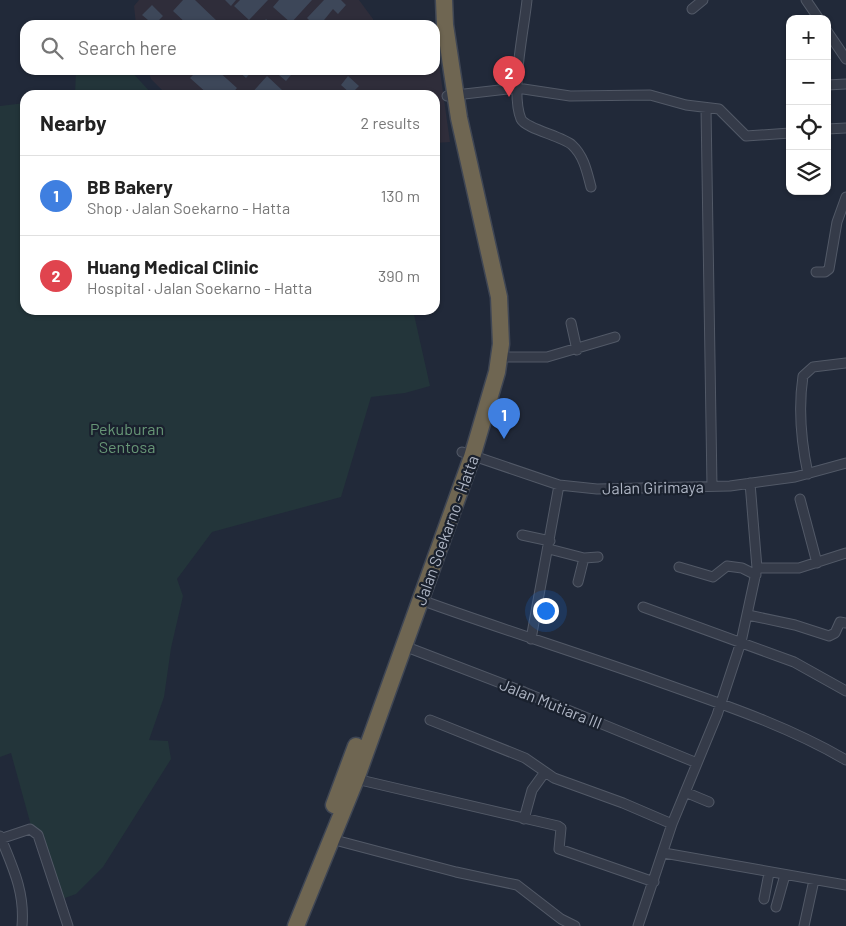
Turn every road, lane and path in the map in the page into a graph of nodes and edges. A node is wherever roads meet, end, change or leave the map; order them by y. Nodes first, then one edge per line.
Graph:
1 (435, 0) edge
2 (444, 0) edge
3 (527, 0) edge
4 (703, 0) edge
5 (806, 0) edge
6 (692, 8) dead end
7 (816, 15) edge
8 (438, 20) edge
9 (440, 30) edge
10 (831, 37) edge
11 (846, 59) edge
12 (846, 84) edge
13 (831, 85) edge
14 (517, 88) junction
15 (451, 96) junction
16 (706, 108) junction
17 (846, 128) edge
18 (831, 129) edge
19 (786, 133) edge
20 (591, 186) dead end
21 (846, 197) edge
22 (816, 272) dead end
23 (571, 323) dead end
24 (615, 337) dead end
25 (577, 350) junction
26 (499, 357) junction
27 (846, 362) edge
28 (467, 454) junction
29 (846, 463) edge
30 (808, 474) junction
31 (750, 483) junction
32 (559, 485) junction
33 (712, 486) junction
34 (800, 499) dead end
35 (522, 535) dead end
36 (549, 545) junction
37 (846, 553) edge
38 (598, 557) dead end
39 (584, 558) junction
40 (817, 563) junction
41 (679, 567) dead end
42 (757, 572) junction
43 (578, 582) dead end
44 (421, 600) junction
45 (643, 607) dead end
46 (748, 614) junction
47 (846, 623) edge
48 (531, 639) junction
49 (741, 642) junction
50 (404, 646) junction
51 (846, 690) edge
52 (720, 703) junction
53 (430, 720) dead end
54 (846, 760) edge
55 (697, 763) junction
56 (545, 772) junction
57 (356, 779) junction
58 (685, 792) junction
59 (709, 802) dead end
60 (524, 819) junction
61 (672, 824) junction
62 (0, 838) edge
63 (331, 839) junction
64 (664, 853) junction
65 (316, 864) junction
66 (769, 872) junction
67 (785, 875) junction
68 (814, 880) junction
69 (654, 882) junction
70 (846, 885) edge
71 (764, 899) dead end
72 (776, 907) dead end
73 (22, 926) edge
74 (68, 926) edge
75 (287, 926) edge
76 (296, 926) edge
77 (575, 926) edge
78 (638, 926) edge
79 (804, 926) edge

1 - 8 highway, Jalan Soekarno - Hatta
2 - 15 highway, Jalan Soekarno - Hatta
3 - 14 street
4 - 6 street
5 - 7 street
9 - 15 highway, Jalan Soekarno - Hatta
10 - 11 street
12 - 13 street
14 - 15 street
14 - 16 street
14 - 20 street
15 - 26 highway, Jalan Soekarno - Hatta
15 - 28 highway, Jalan Soekarno - Hatta
16 - 19 street
16 - 33 street
17 - 18 street
21 - 22 street
23 - 25 street
24 - 25 street
25 - 26 street
26 - 28 highway, Jalan Soekarno - Hatta
27 - 30 street
28 - 32 street, Jalan Girimaya
28 - 44 highway, Jalan Soekarno - Hatta
28 - 65 highway, Jalan Soekarno - Hatta
29 - 30 street, Jalan Girimaya
30 - 31 street, Jalan Girimaya
31 - 33 street, Jalan Girimaya
31 - 42 street
32 - 33 street, Jalan Girimaya
32 - 36 street
34 - 40 street
35 - 36 street
36 - 39 street
36 - 48 street
37 - 40 street
38 - 39 street
39 - 43 street
40 - 42 street
41 - 42 street
42 - 46 street
44 - 48 street
44 - 50 highway, Jalan Soekarno - Hatta
45 - 49 street
46 - 47 street
46 - 49 street
48 - 52 street
49 - 51 street
49 - 52 street
50 - 55 street, Jalan Mutiara III
50 - 57 highway, Jalan Soekarno - Hatta
52 - 54 street
52 - 55 street
53 - 56 street
55 - 58 street
56 - 60 street
56 - 61 street
57 - 60 street
57 - 63 highway, Jalan Soekarno - Hatta
58 - 59 street
58 - 61 street
60 - 69 street
61 - 64 street
62 - 73 street
62 - 74 street
63 - 65 highway, Jalan Soekarno - Hatta
63 - 77 street
64 - 66 street
64 - 69 street
65 - 75 highway, Jalan Soekarno - Hatta
65 - 76 highway, Jalan Soekarno - Hatta
66 - 67 street
66 - 71 street
67 - 68 street
67 - 72 street
68 - 70 street
68 - 79 street
69 - 78 street

